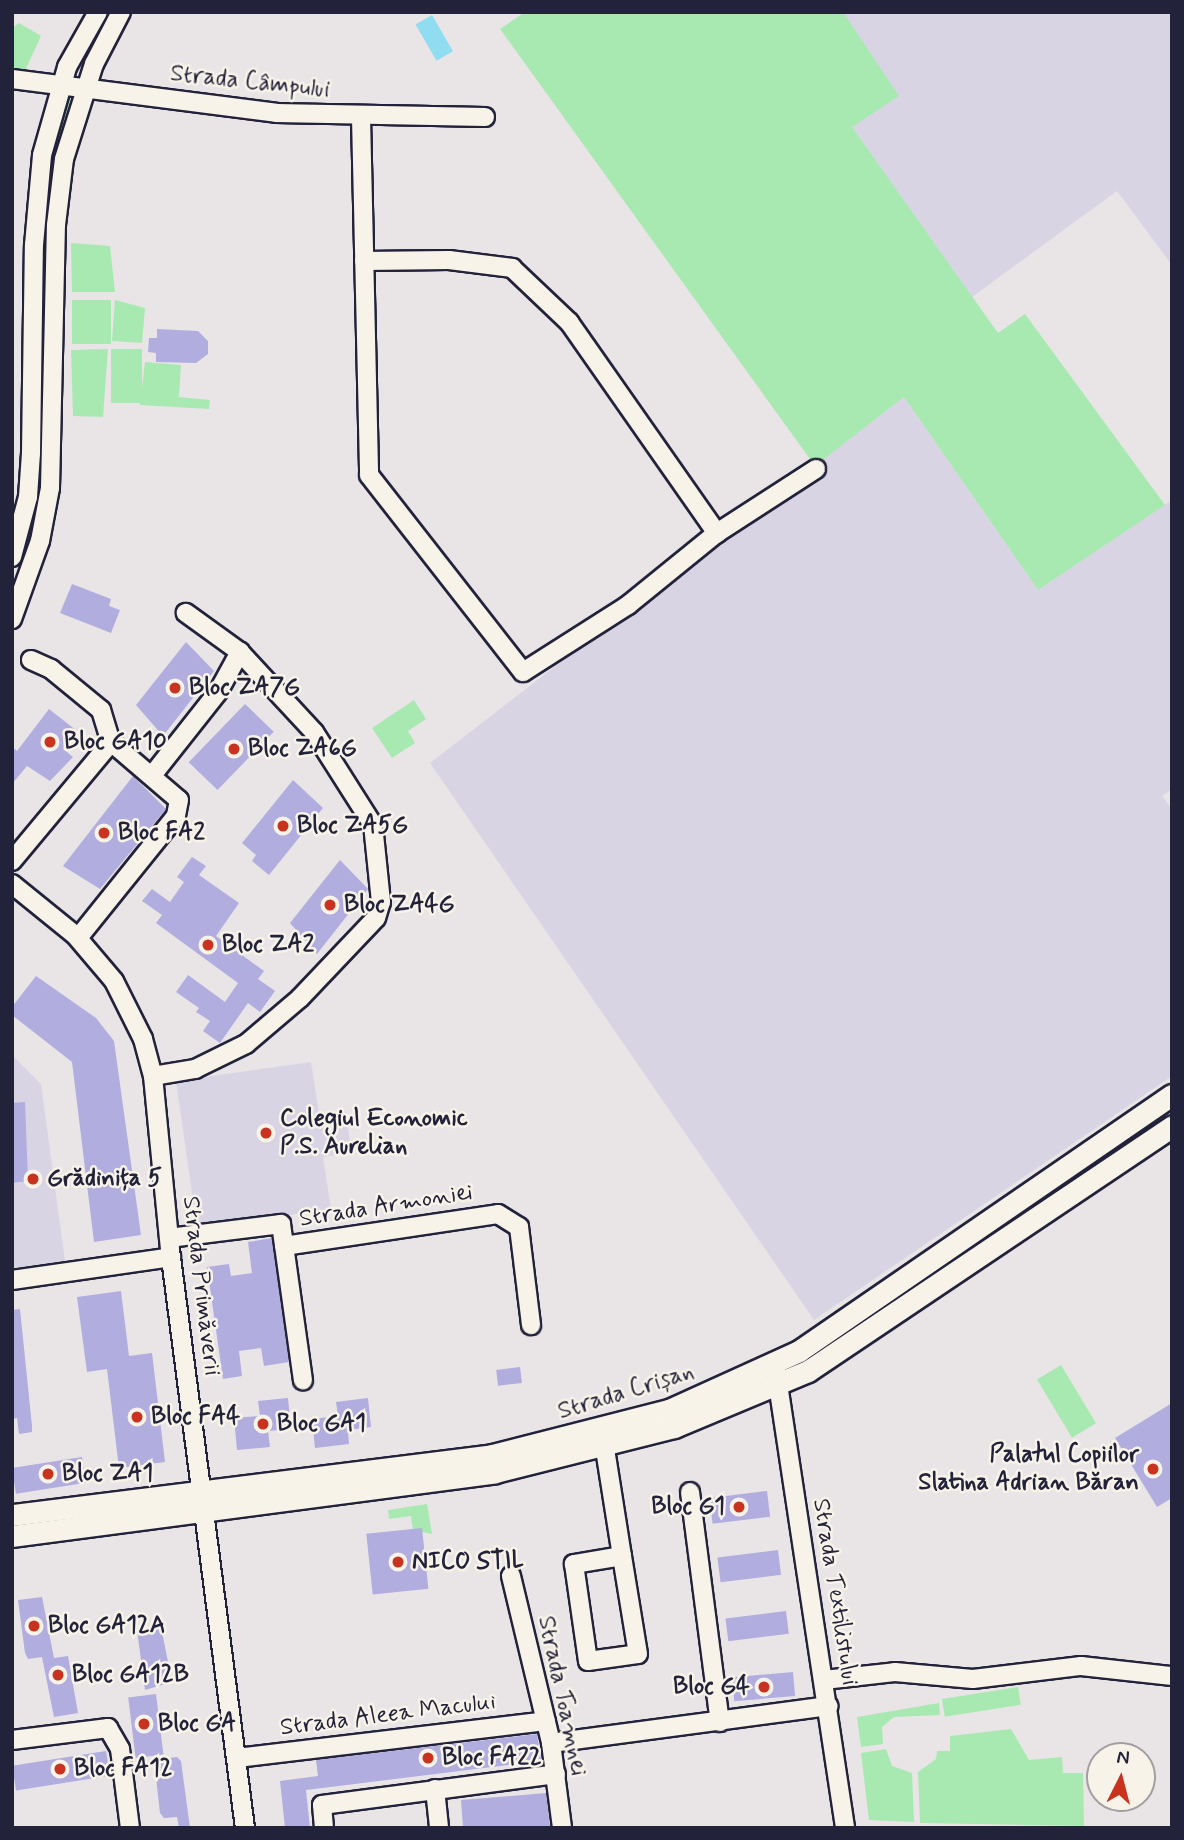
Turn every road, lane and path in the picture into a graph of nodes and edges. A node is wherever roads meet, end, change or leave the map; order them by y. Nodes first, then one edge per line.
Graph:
1 (98, 12) edge
2 (121, 12) edge
3 (12, 79) edge
4 (60, 87) junction
5 (85, 90) junction
6 (361, 117) junction
7 (485, 117) dead end
8 (364, 261) junction
9 (816, 469) dead end
10 (717, 533) junction
11 (12, 557) edge
12 (20, 577) edge
13 (186, 613) dead end
14 (12, 619) edge
15 (240, 652) junction
16 (31, 660) dead end
17 (111, 741) junction
18 (154, 773) junction
19 (12, 861) edge
20 (12, 884) edge
21 (78, 938) junction
22 (153, 1076) junction
23 (1172, 1095) edge
24 (1172, 1126) edge
25 (169, 1238) junction
26 (284, 1246) junction
27 (171, 1257) junction
28 (12, 1280) edge
29 (531, 1325) dead end
30 (775, 1366) junction
31 (303, 1380) dead end
32 (777, 1388) junction
33 (605, 1449) junction
34 (690, 1492) dead end
35 (206, 1502) junction
36 (12, 1515) edge
37 (12, 1536) edge
38 (622, 1556) junction
39 (510, 1576) dead end
40 (1172, 1676) edge
41 (824, 1680) junction
42 (829, 1706) junction
43 (546, 1721) junction
44 (720, 1722) junction
45 (12, 1740) edge
46 (551, 1744) junction
47 (237, 1758) junction
48 (556, 1774) junction
49 (435, 1789) junction
50 (130, 1828) edge
51 (245, 1828) edge
52 (324, 1828) edge
53 (439, 1828) edge
54 (562, 1828) edge
55 (845, 1828) edge

1 - 4 street
2 - 5 street
3 - 4 street, Strada Câmpului
4 - 5 street, Strada Câmpului
4 - 11 street
5 - 6 street, Strada Câmpului
5 - 12 street
6 - 7 street, Strada Câmpului
6 - 8 street
8 - 10 street
8 - 10 street
9 - 10 street
12 - 14 street
13 - 15 street
15 - 18 street
15 - 22 street
16 - 17 street
17 - 18 street
17 - 19 street
18 - 21 street
20 - 21 street, Strada Primăverii
21 - 22 street, Strada Primăverii
22 - 25 street, Strada Primăverii
23 - 30 main road, Strada Crișan
24 - 32 main road, Strada Crișan
25 - 26 street
25 - 27 street, Strada Primăverii
26 - 29 street, Strada Armoniei
26 - 31 street
27 - 28 street
27 - 35 street, Strada Primăverii
30 - 32 street, Strada Textilistului
30 - 35 main road, Strada Crișan
32 - 33 main road, Strada Crișan
32 - 41 street, Strada Textilistului
33 - 35 main road, Strada Crișan
33 - 38 street
34 - 44 street
35 - 36 main road, Strada Crișan
35 - 37 main road, Strada Crișan
35 - 47 street, Strada Primăverii
38 - 38 street
39 - 43 street, Strada Toamnei
40 - 41 street
41 - 42 street, Strada Textilistului
42 - 44 street
42 - 55 street, Strada Textilistului
43 - 46 street, Strada Toamnei
43 - 47 street, Strada Aleea Macului
44 - 46 street
45 - 50 street
46 - 48 street, Strada Toamnei
47 - 51 street, Strada Primăverii
48 - 49 street
48 - 54 street, Strada Toamnei
49 - 52 street
49 - 53 street

